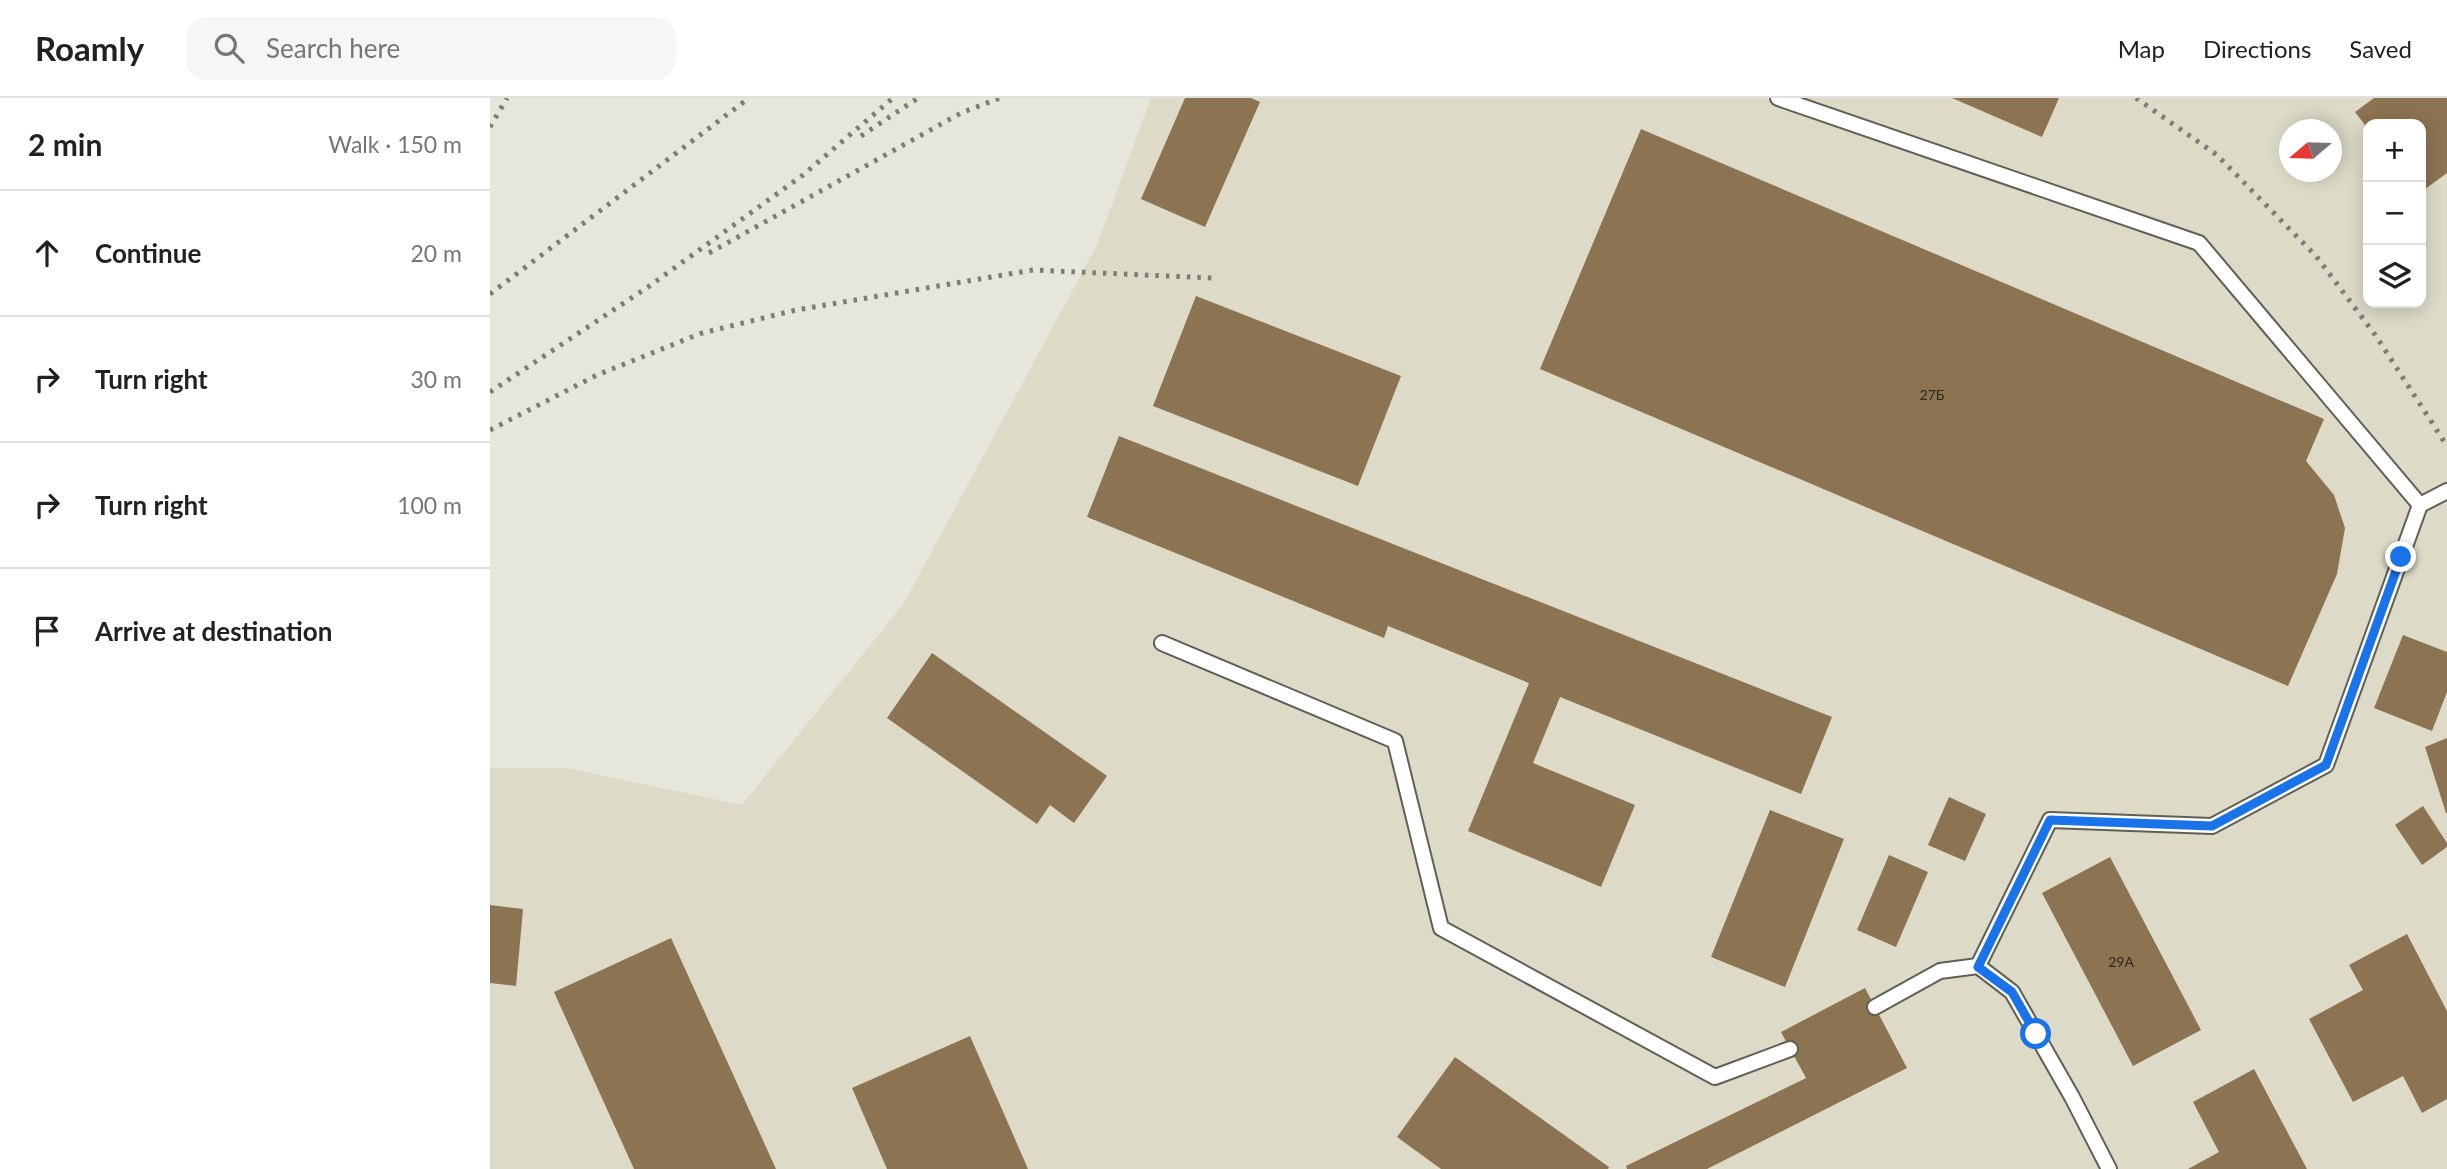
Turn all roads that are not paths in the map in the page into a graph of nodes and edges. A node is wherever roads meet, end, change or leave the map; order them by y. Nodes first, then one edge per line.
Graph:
1 (1778, 98) edge
2 (2447, 491) edge
3 (2420, 505) junction
4 (1162, 643) dead end
5 (1978, 967) junction
6 (1875, 1007) dead end
7 (1790, 1049) dead end
8 (2109, 1169) edge

1 - 3 lane
2 - 3 lane
3 - 5 lane
4 - 7 lane
5 - 6 lane
5 - 8 lane

